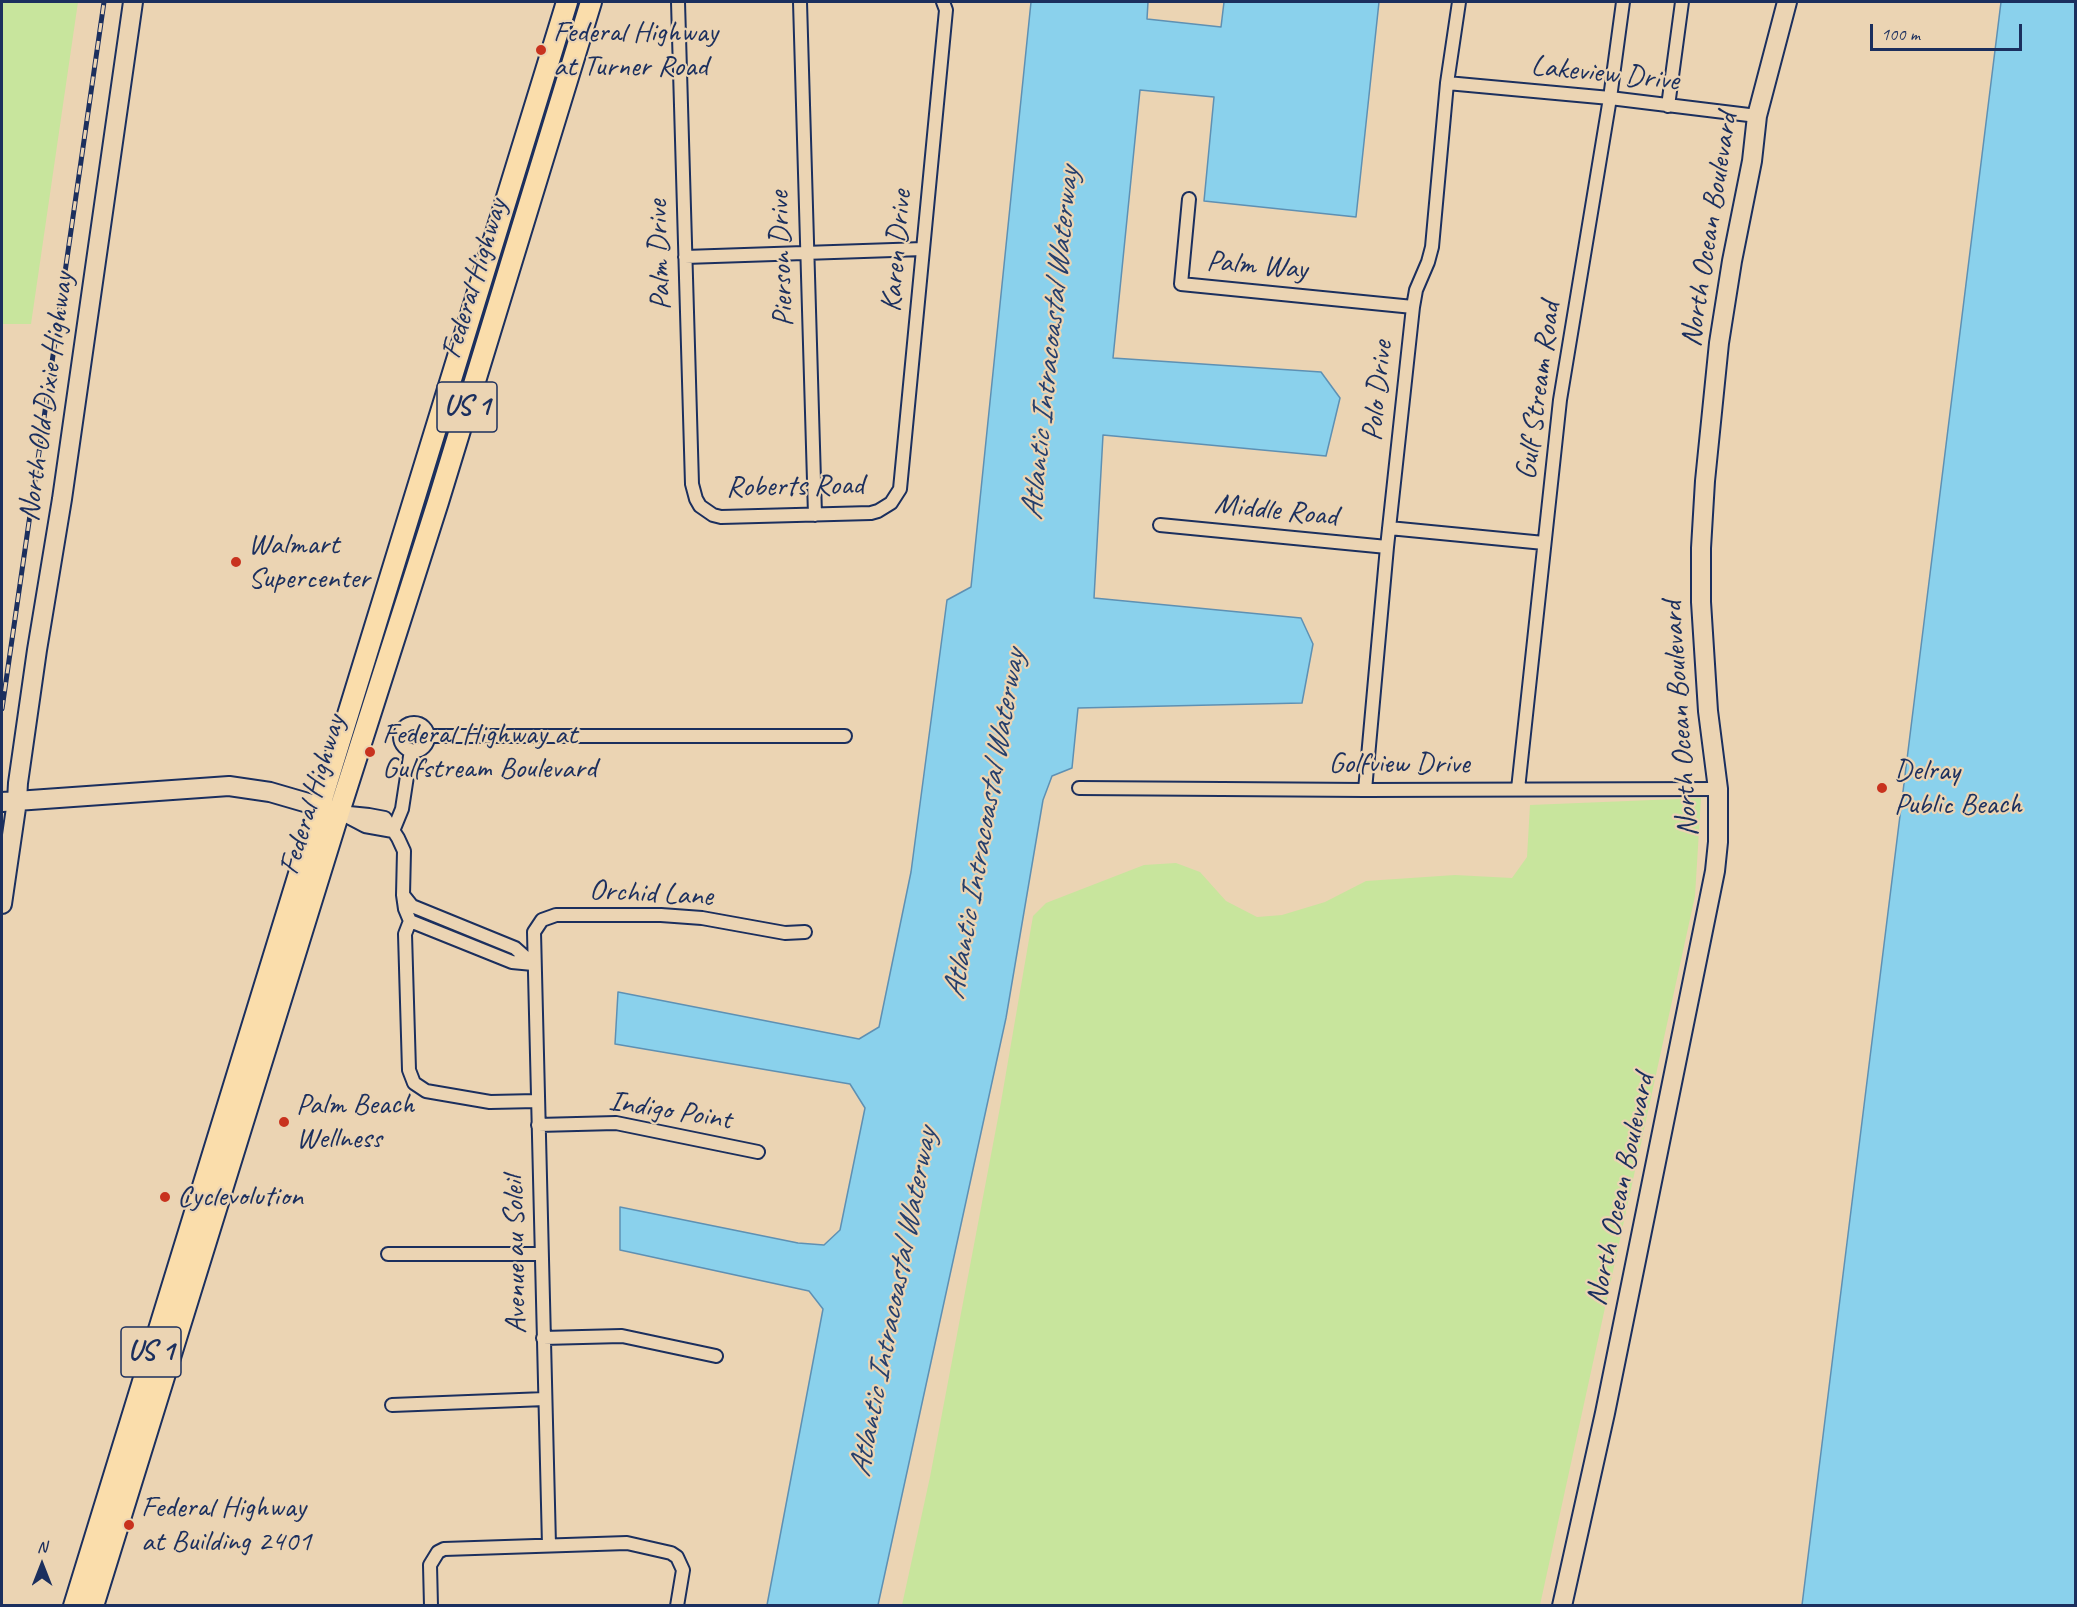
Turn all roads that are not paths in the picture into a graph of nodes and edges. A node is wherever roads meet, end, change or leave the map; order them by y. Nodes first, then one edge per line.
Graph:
1 (133, 2) edge
2 (567, 2) edge
3 (591, 2) edge
4 (678, 2) edge
5 (801, 2) edge
6 (943, 2) edge
7 (1459, 2) edge
8 (1623, 2) edge
9 (1682, 2) edge
10 (1787, 2) edge
11 (1447, 83) junction
12 (1610, 98) junction
13 (1668, 106) junction
14 (1757, 116) junction
15 (1189, 199) dead end
16 (499, 222) junction
17 (923, 249) junction
18 (808, 254) junction
19 (685, 257) junction
20 (1413, 307) junction
21 (448, 385) junction
22 (472, 390) junction
23 (438, 502) junction
24 (891, 503) joint
25 (700, 506) joint
26 (410, 507) junction
27 (815, 515) junction
28 (1160, 525) dead end
29 (1389, 528) junction
30 (1544, 543) junction
31 (424, 547) junction
32 (1387, 547) junction
33 (428, 736) junction
34 (845, 736) dead end
35 (411, 750) junction
36 (1079, 788) dead end
37 (1518, 789) junction
38 (1718, 789) junction
39 (1365, 790) junction
40 (7, 800) edge
41 (330, 809) junction
42 (393, 831) junction
43 (403, 895) junction
44 (2, 904) edge
45 (410, 921) junction
46 (805, 932) dead end
47 (534, 964) junction
48 (230, 1100) junction
49 (537, 1101) junction
50 (538, 1125) junction
51 (237, 1144) junction
52 (215, 1147) junction
53 (758, 1152) dead end
54 (226, 1176) junction
55 (388, 1254) dead end
56 (541, 1254) junction
57 (543, 1338) junction
58 (716, 1356) dead end
59 (545, 1399) junction
60 (392, 1405) dead end
61 (549, 1545) junction
62 (74, 1605) edge
63 (93, 1605) edge
64 (431, 1605) edge
65 (677, 1605) edge
66 (1562, 1605) edge

1 - 40 main road, North Old Dixie Highway
2 - 16 main road, Federal Highway / US 1
3 - 22 main road, Federal Highway / US 1
4 - 19 street, Palm Drive
5 - 18 street, Pierson Drive
6 - 17 street, Karen Drive
7 - 11 street, Polo Drive
8 - 12 street, Gulf Stream Road
9 - 13 street
10 - 14 main road, North Ocean Boulevard
11 - 12 street, Lakeview Drive
11 - 20 street, Polo Drive
12 - 13 street, Lakeview Drive
12 - 30 street, Gulf Stream Road
13 - 14 street, Lakeview Drive
14 - 38 main road, North Ocean Boulevard
15 - 20 street, Palm Way
16 - 21 main road, Federal Highway / US 1
16 - 22 main road
17 - 18 street
17 - 24 street, Karen Drive
18 - 19 street
18 - 27 street, Pierson Drive
19 - 25 street, Palm Drive
20 - 29 street, Polo Drive
21 - 23 main road
21 - 26 main road, Federal Highway / US 1
22 - 23 main road, Federal Highway / US 1
23 - 31 main road, Federal Highway / US 1
24 - 27 street, Roberts Road
25 - 27 street, Roberts Road
26 - 31 main road
26 - 41 main road, Federal Highway / US 1
28 - 32 street, Middle Road
29 - 30 street
29 - 32 street, Polo Drive
30 - 37 street, Gulf Stream Road
31 - 41 main road, Federal Highway / US 1
32 - 39 street, Polo Drive
33 - 34 street
33 - 35 street
33 - 35 street
35 - 42 street
36 - 39 street, Golfview Drive
37 - 38 street, Golfview Drive
37 - 39 street, Golfview Drive
38 - 66 main road, North Ocean Boulevard
40 - 41 main road
40 - 44 main road, North Old Dixie Highway
41 - 42 street
41 - 48 main road, Federal Highway / US 1
41 - 51 main road, Federal Highway / US 1
42 - 43 street
43 - 45 street
43 - 47 street
45 - 47 street
45 - 49 street
46 - 47 street, Orchid Lane
47 - 49 street, Avenue au Soleil
48 - 51 main road
48 - 52 main road, Federal Highway / US 1
49 - 50 street, Avenue au Soleil
50 - 53 street, Indigo Point
50 - 56 street, Avenue au Soleil
51 - 54 main road, Federal Highway / US 1
52 - 54 main road
52 - 62 main road, Federal Highway / US 1
54 - 63 main road, Federal Highway / US 1
55 - 56 street
56 - 57 street, Avenue au Soleil
57 - 58 street
57 - 59 street, Avenue au Soleil
59 - 60 street
59 - 61 street, Avenue au Soleil
61 - 64 street
61 - 65 street

